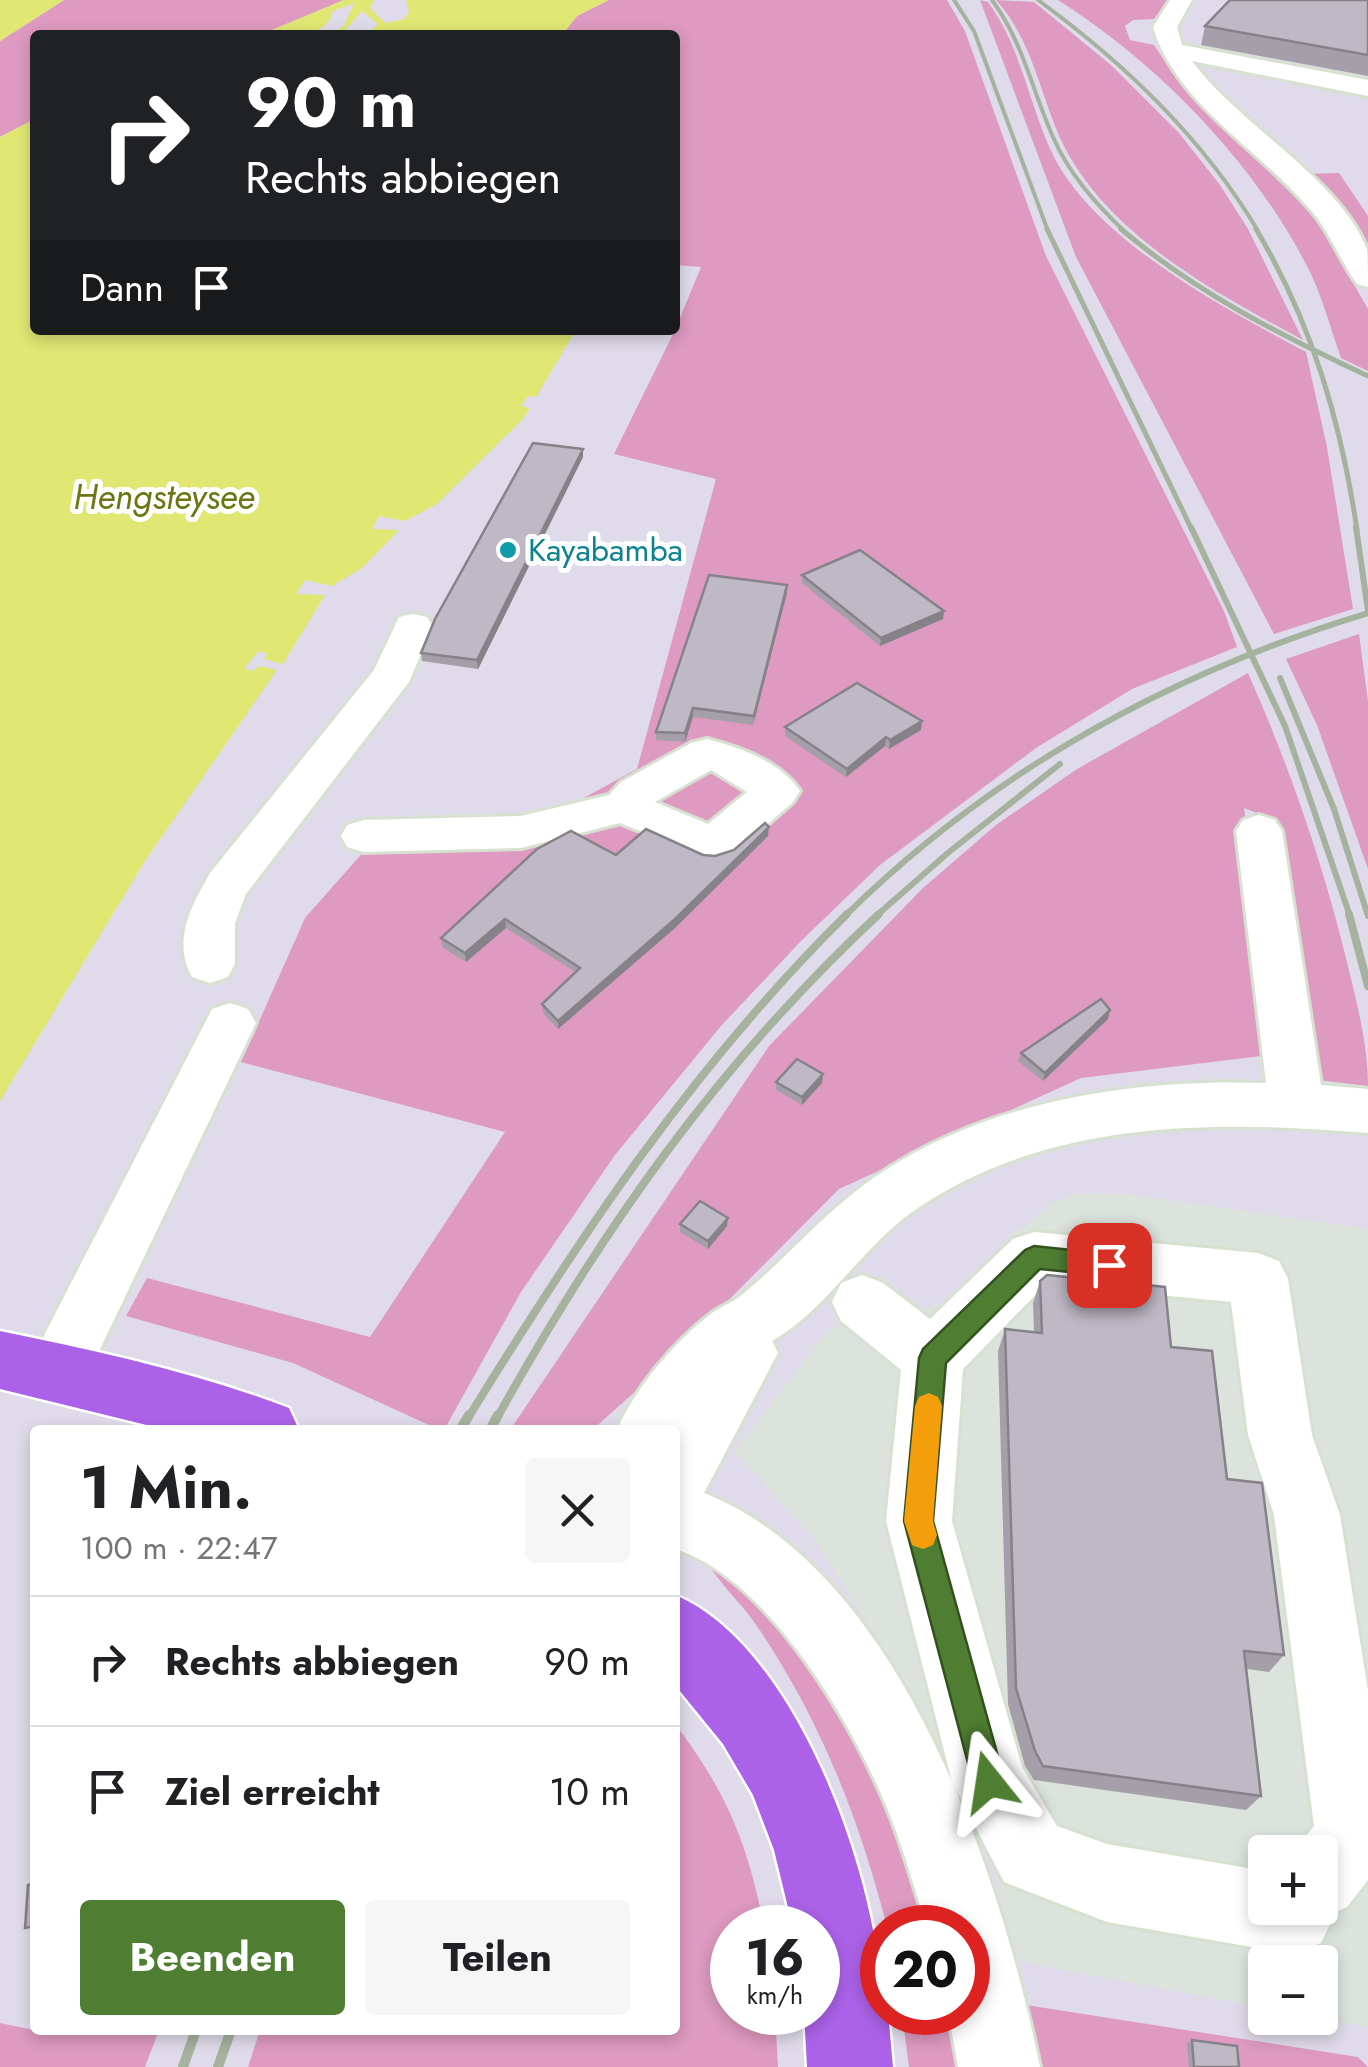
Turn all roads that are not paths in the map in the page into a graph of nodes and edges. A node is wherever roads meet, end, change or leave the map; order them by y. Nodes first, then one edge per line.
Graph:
1 (1181, 0) edge
2 (1200, 29) dead end
3 (1170, 50) junction
4 (1368, 88) edge
5 (1222, 106) junction
6 (1251, 106) dead end
7 (1368, 278) edge
8 (413, 626) dead end
9 (624, 808) dead end
10 (1259, 831) dead end
11 (364, 836) dead end
12 (210, 964) dead end
13 (230, 1023) dead end
14 (1296, 1103) junction
15 (1368, 1110) edge
16 (862, 1302) dead end
17 (764, 1315) junction
18 (933, 1358) junction
19 (29, 1366) edge
20 (248, 1425) edge
21 (653, 1425) edge
22 (680, 1473) edge
23 (680, 1519) edge
24 (680, 1637) edge
25 (1338, 1857) edge
26 (958, 1905) edge
27 (1248, 1907) edge
28 (990, 2020) edge
29 (850, 2067) edge
30 (999, 2067) edge

1 - 3 street
2 - 3 street
3 - 4 street
3 - 5 street
5 - 6 street
5 - 7 street
8 - 12 street
9 - 11 street
10 - 14 street
13 - 19 street
14 - 15 street
14 - 17 street
16 - 18 street
17 - 21 street
17 - 22 street
18 - 25 street
18 - 27 street
19 - 20 main road
23 - 26 street
24 - 29 main road
28 - 30 street

